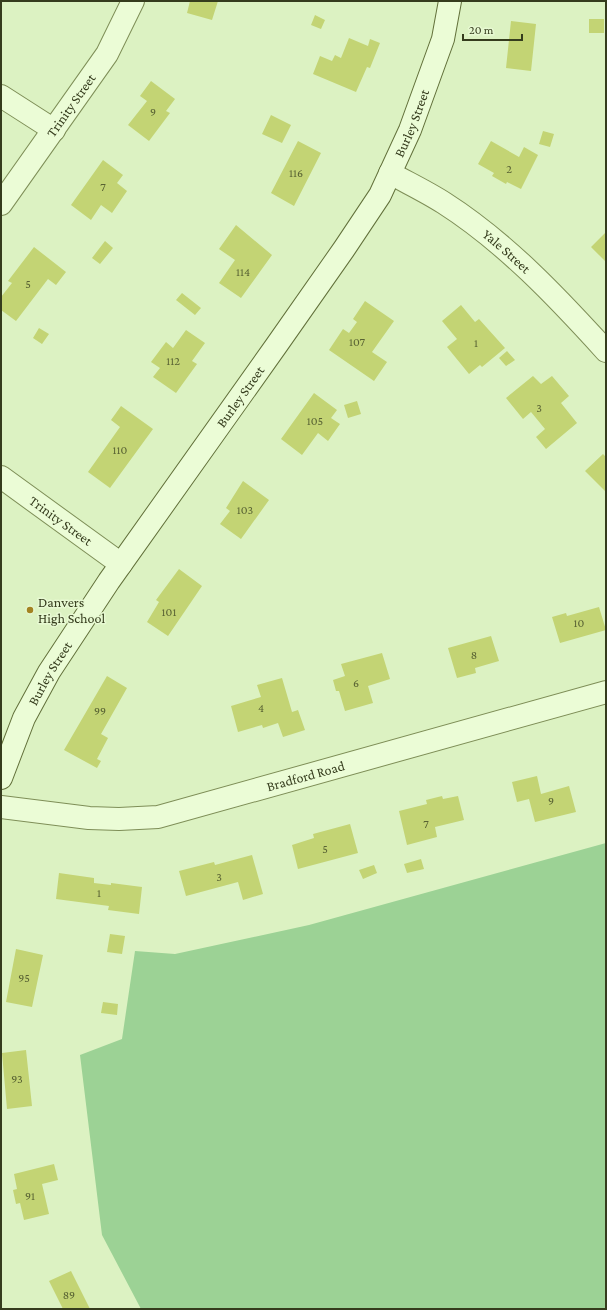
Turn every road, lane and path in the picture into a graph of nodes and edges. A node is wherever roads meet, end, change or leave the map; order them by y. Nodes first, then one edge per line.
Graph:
1 (133, 1) edge
2 (450, 1) edge
3 (1, 96) edge
4 (54, 130) junction
5 (390, 173) junction
6 (1, 204) edge
7 (606, 351) edge
8 (1, 477) edge
9 (121, 564) junction
10 (606, 692) edge
11 (1, 778) edge
12 (1, 807) edge

1 - 4 street, Trinity Street
2 - 5 street, Burley Street
3 - 4 street
4 - 6 street, Trinity Street
5 - 7 street, Yale Street
5 - 9 street, Burley Street
8 - 9 street, Trinity Street
9 - 11 street, Burley Street
10 - 12 street, Bradford Road

